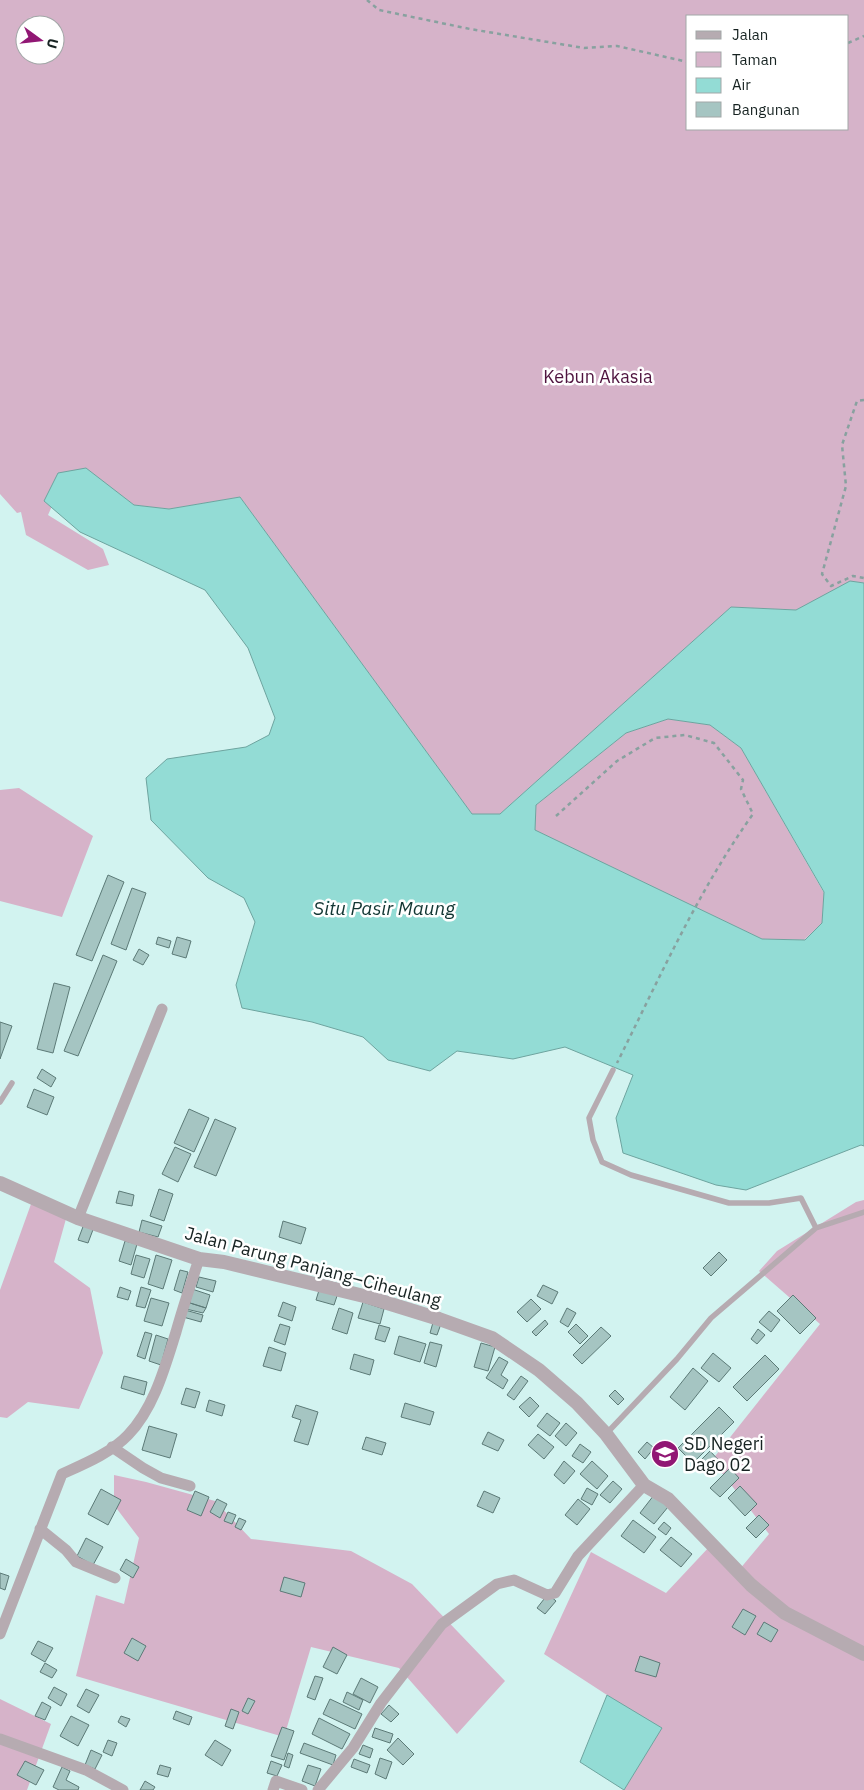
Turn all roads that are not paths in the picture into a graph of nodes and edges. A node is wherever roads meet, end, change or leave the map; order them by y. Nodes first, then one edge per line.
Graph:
1 (162, 1009) dead end
2 (613, 1070) road end
3 (12, 1083) dead end
4 (0, 1102) edge
5 (0, 1184) edge
6 (864, 1212) edge
7 (78, 1218) junction
8 (816, 1228) junction
9 (199, 1258) junction
10 (606, 1434) junction
11 (112, 1447) junction
12 (644, 1485) junction
13 (190, 1486) dead end
14 (40, 1529) junction
15 (115, 1578) dead end
16 (0, 1634) edge
17 (864, 1654) edge
18 (0, 1739) edge
19 (115, 1788) edge
20 (273, 1790) edge
21 (302, 1790) edge
22 (318, 1790) edge

1 - 7 street
2 - 8 lane
3 - 4 lane
5 - 7 street, Jalan Parung Panjang–Ciheulang
6 - 8 lane
7 - 9 street, Jalan Parung Panjang–Ciheulang
8 - 10 lane
9 - 10 street, Jalan Parung Panjang–Ciheulang
9 - 11 street
10 - 12 street, Jalan Parung Panjang–Ciheulang
11 - 13 street
11 - 14 street
12 - 17 street, Jalan Parung Panjang–Ciheulang
12 - 22 street
14 - 15 street
14 - 16 street
18 - 19 street
20 - 21 street

